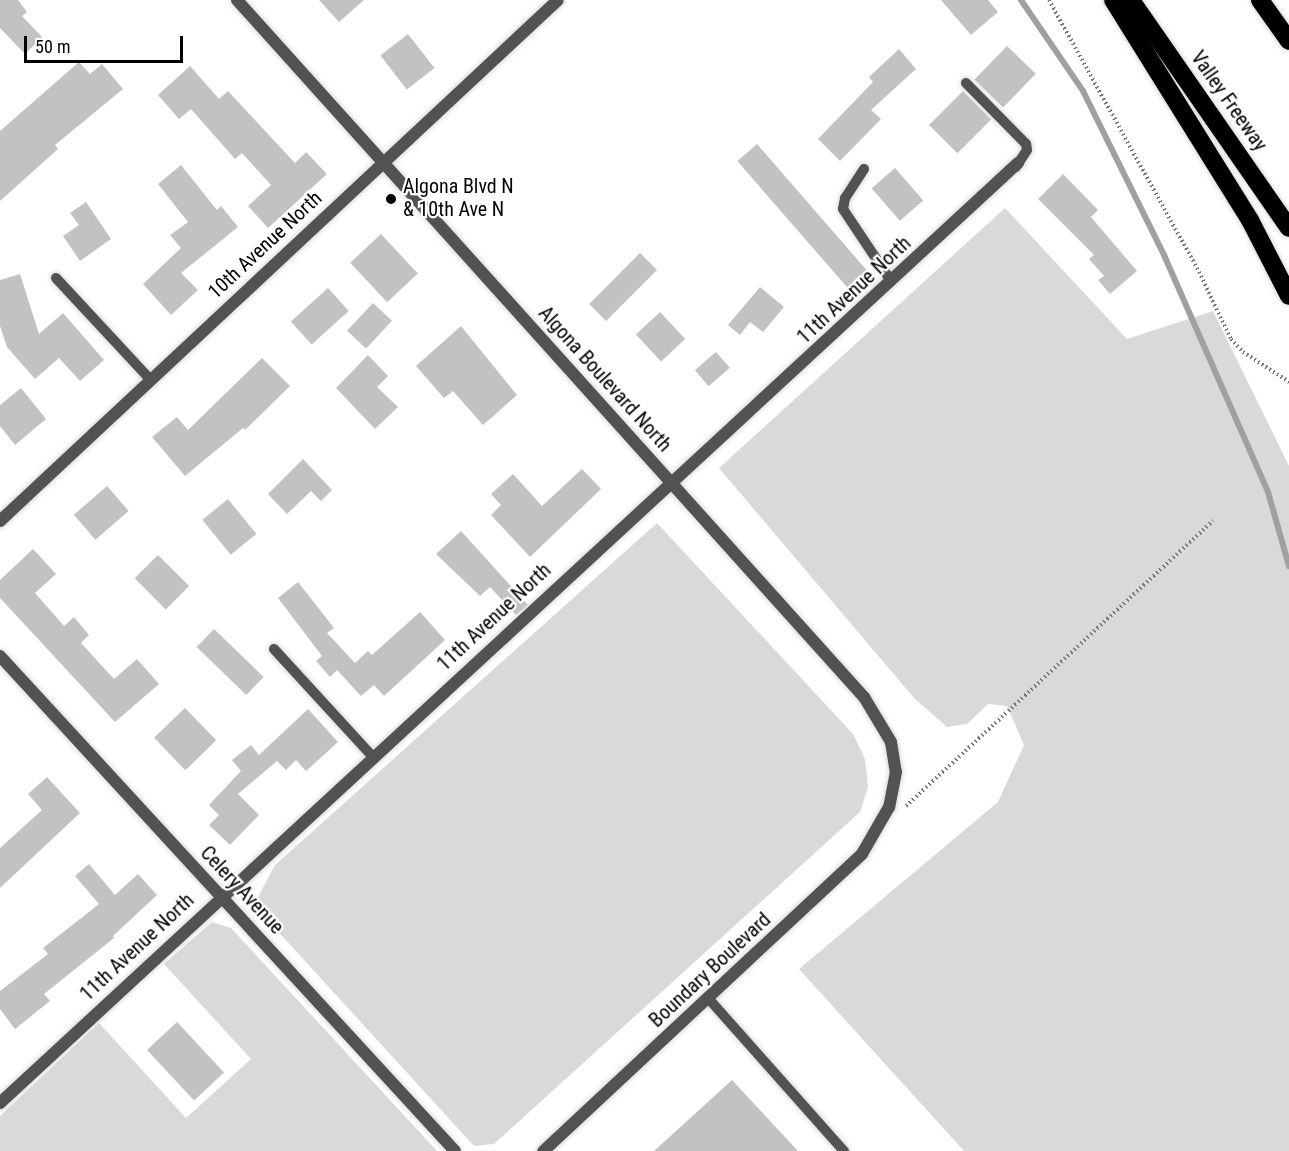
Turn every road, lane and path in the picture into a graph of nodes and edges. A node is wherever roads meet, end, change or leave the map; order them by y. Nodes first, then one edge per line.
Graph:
1 (237, 0) edge
2 (558, 0) edge
3 (1049, 0) edge
4 (1113, 0) edge
5 (1131, 0) edge
6 (1260, 0) edge
7 (1289, 41) edge
8 (966, 83) dead end
9 (382, 161) junction
10 (1017, 165) joint
11 (864, 169) dead end
12 (1289, 228) edge
13 (56, 278) dead end
14 (891, 281) junction
15 (1289, 296) edge
16 (150, 380) junction
17 (1289, 382) edge
18 (670, 481) junction
19 (0, 521) edge
20 (1213, 521) dead end
21 (274, 649) dead end
22 (0, 656) edge
23 (372, 756) junction
24 (889, 807) joint
25 (903, 809) dead end
26 (221, 895) junction
27 (708, 998) junction
28 (0, 1102) edge
29 (455, 1151) edge
30 (543, 1151) edge
31 (844, 1151) edge

1 - 9 street, Algona Boulevard North
2 - 9 street, 10th Avenue North
3 - 17 path
4 - 15 highway
5 - 12 highway, Valley Freeway
6 - 7 highway
8 - 10 lane
9 - 16 street, 10th Avenue North
9 - 18 street, Algona Boulevard North
10 - 14 street, 11th Avenue North
11 - 14 lane
13 - 16 lane
14 - 18 street, 11th Avenue North
16 - 19 street, 10th Avenue North
18 - 23 street, 11th Avenue North
18 - 24 street, Algona Boulevard North
20 - 25 path
21 - 23 lane
22 - 26 street, Celery Avenue
23 - 26 street, 11th Avenue North
24 - 27 street, Boundary Boulevard
26 - 28 street, 11th Avenue North
26 - 29 street, Celery Avenue
27 - 30 street, Boundary Boulevard
27 - 31 lane

